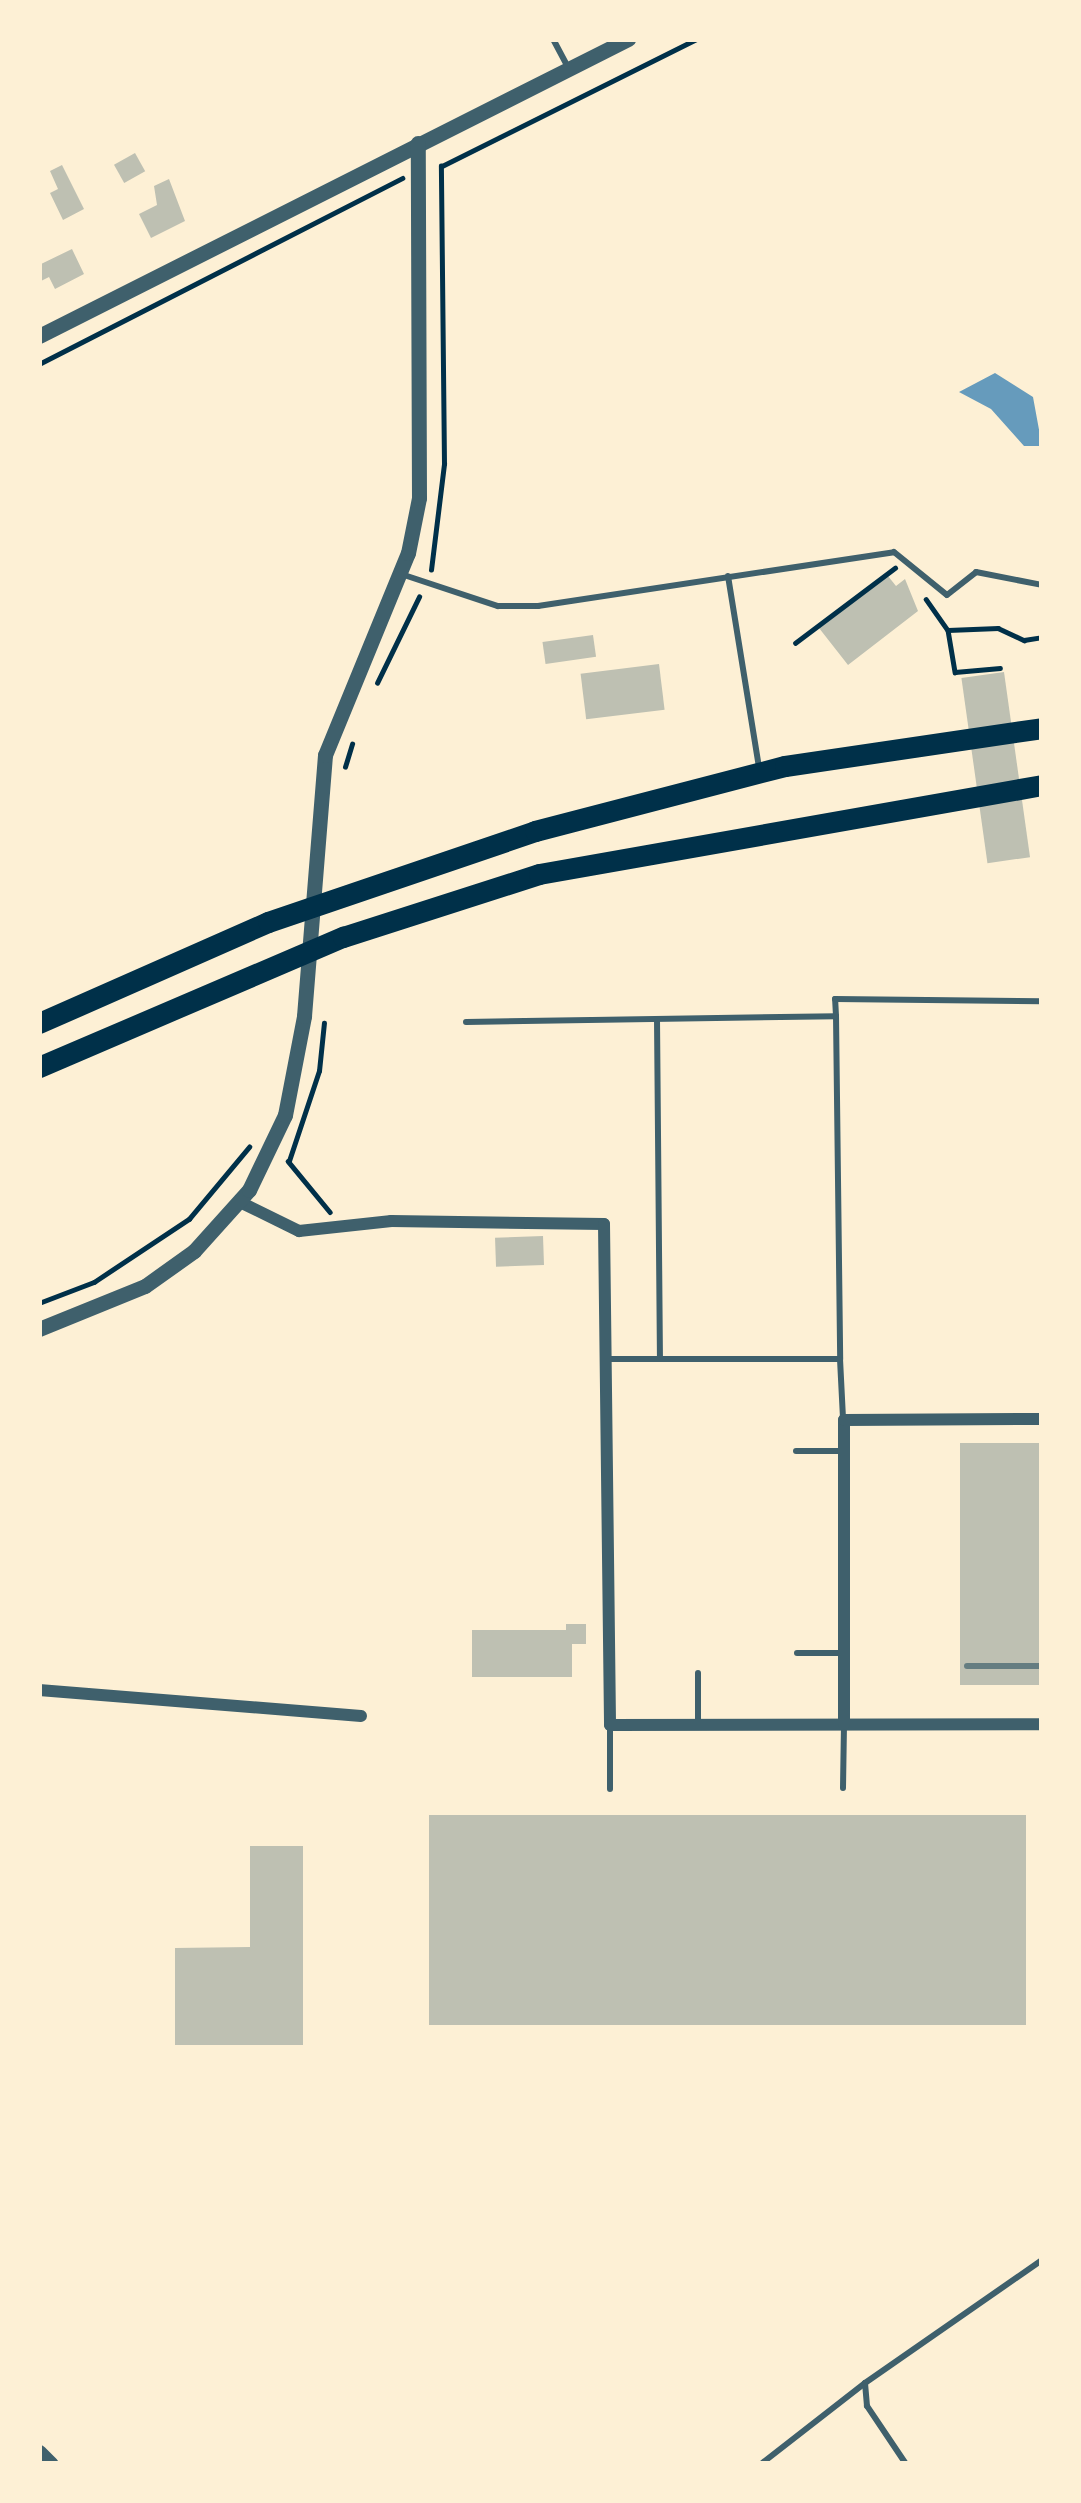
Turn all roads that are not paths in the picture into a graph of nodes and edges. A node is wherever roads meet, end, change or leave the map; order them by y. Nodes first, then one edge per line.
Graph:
1 (553, 39) edge
2 (628, 39) edge
3 (568, 69) junction
4 (418, 143) junction
5 (39, 336) edge
6 (399, 573) junction
7 (728, 576) junction
8 (675, 584) junction
9 (1042, 585) edge
10 (677, 595) dead end
11 (1042, 728) edge
12 (760, 771) junction
13 (1042, 785) edge
14 (1042, 1000) edge
15 (836, 1016) junction
16 (657, 1019) junction
17 (466, 1022) dead end
18 (39, 1023) edge
19 (39, 1067) edge
20 (240, 1202) junction
21 (39, 1329) edge
22 (610, 1359) junction
23 (660, 1359) junction
24 (840, 1359) junction
25 (1042, 1419) edge
26 (844, 1420) junction
27 (796, 1451) dead end
28 (841, 1451) junction
29 (797, 1653) dead end
30 (843, 1653) junction
31 (698, 1673) dead end
32 (39, 1690) edge
33 (362, 1716) dead end
34 (698, 1724) junction
35 (844, 1724) junction
36 (1042, 1724) edge
37 (610, 1725) junction
38 (843, 1788) dead end
39 (610, 1789) dead end
40 (1042, 2260) edge
41 (865, 2383) junction
42 (39, 2452) edge
43 (51, 2464) edge
44 (761, 2464) edge
45 (906, 2464) edge

1 - 3 lane
2 - 3 street
3 - 4 street
4 - 5 street
4 - 6 street
6 - 8 lane
6 - 20 street
7 - 8 lane
7 - 9 lane
7 - 12 lane
8 - 10 lane
11 - 12 highway
12 - 18 highway
13 - 19 highway
14 - 15 lane
15 - 16 lane
15 - 24 lane
16 - 17 lane
16 - 23 lane
20 - 21 street
20 - 22 street
22 - 23 lane
22 - 37 street
23 - 24 lane
24 - 26 lane
25 - 26 street
26 - 28 street
27 - 28 lane
28 - 30 street
29 - 30 lane
30 - 35 street
31 - 34 lane
32 - 33 street
34 - 35 street
34 - 37 street
35 - 36 street
35 - 38 lane
37 - 39 lane
40 - 41 lane
41 - 44 lane
41 - 45 lane
42 - 43 street

